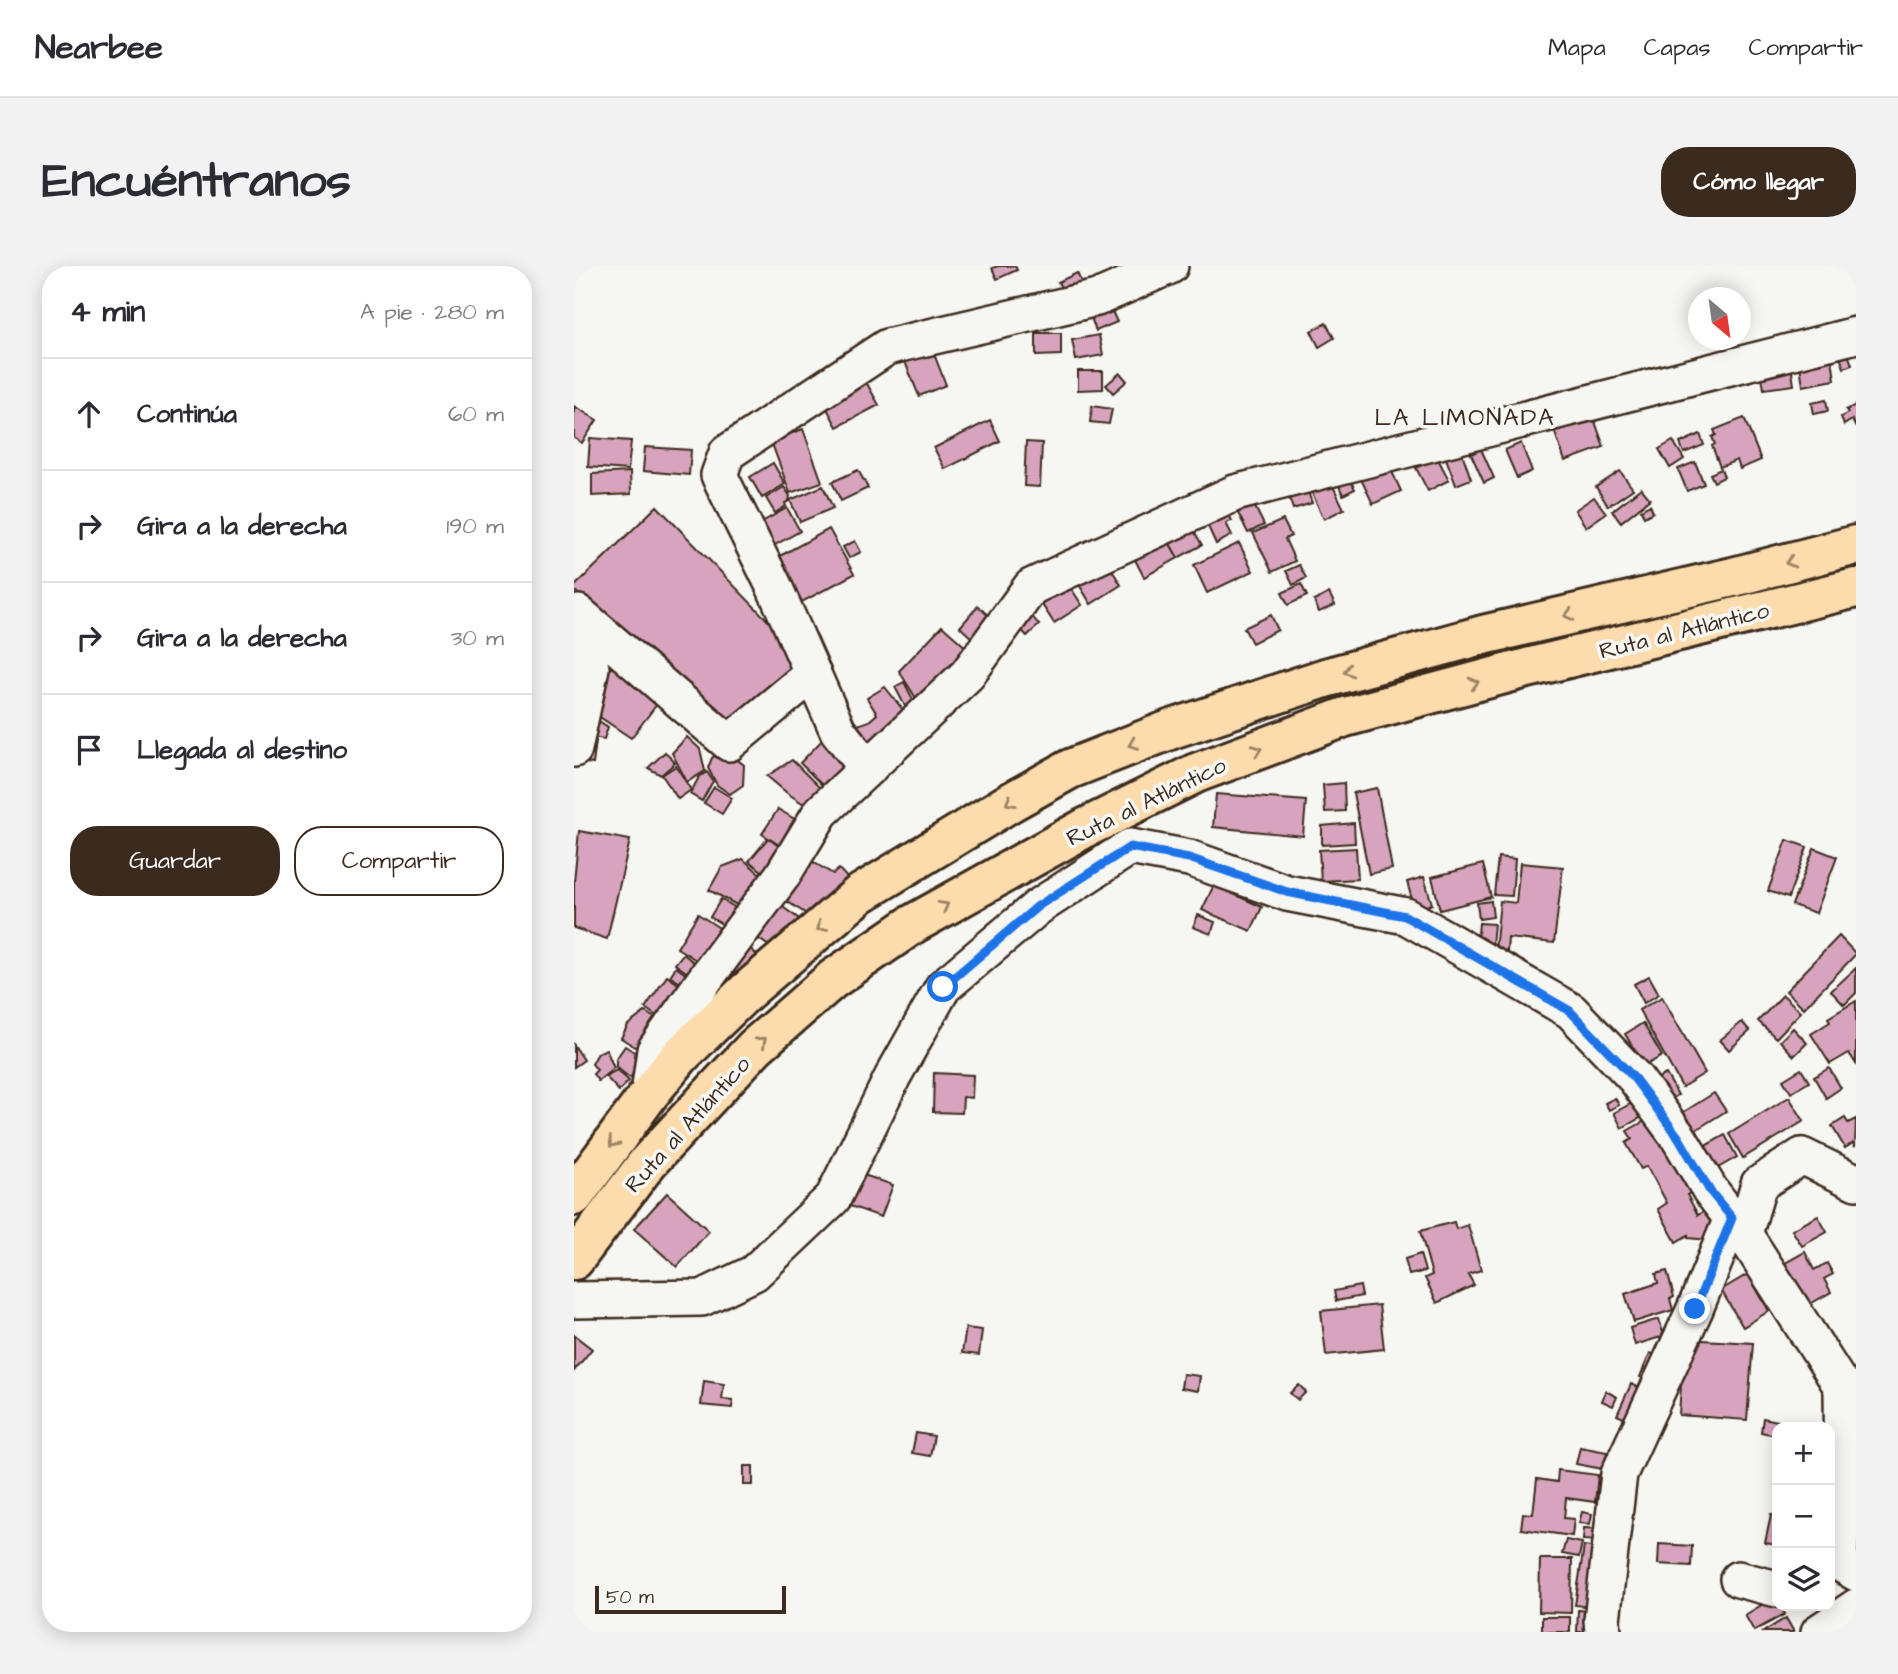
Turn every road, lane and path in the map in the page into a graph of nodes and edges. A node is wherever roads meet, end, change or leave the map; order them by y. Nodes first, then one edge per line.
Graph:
1 (1170, 266) edge
2 (1856, 335) edge
3 (1856, 545) edge
4 (1856, 588) edge
5 (812, 674) junction
6 (574, 749) edge
7 (868, 769) junction
8 (649, 1094) junction
9 (1856, 1182) edge
10 (574, 1196) edge
11 (1738, 1226) junction
12 (574, 1260) edge
13 (574, 1300) edge
14 (1849, 1388) edge
15 (1856, 1573) edge
16 (1738, 1579) dead end
17 (1772, 1588) edge
18 (1835, 1599) edge
19 (1856, 1606) edge
20 (1603, 1632) edge
21 (1819, 1632) edge

1 - 5 street
2 - 7 street
3 -> 8 highway, Ruta al Atlántico
12 -> 4 highway, Ruta al Atlántico
5 - 6 street
5 - 7 street
7 - 8 street
8 -> 10 highway, Ruta al Atlántico
9 - 11 street
11 - 13 street
11 - 14 street
11 - 20 street
14 - 15 street
16 - 17 street
18 - 19 street
19 - 21 street

